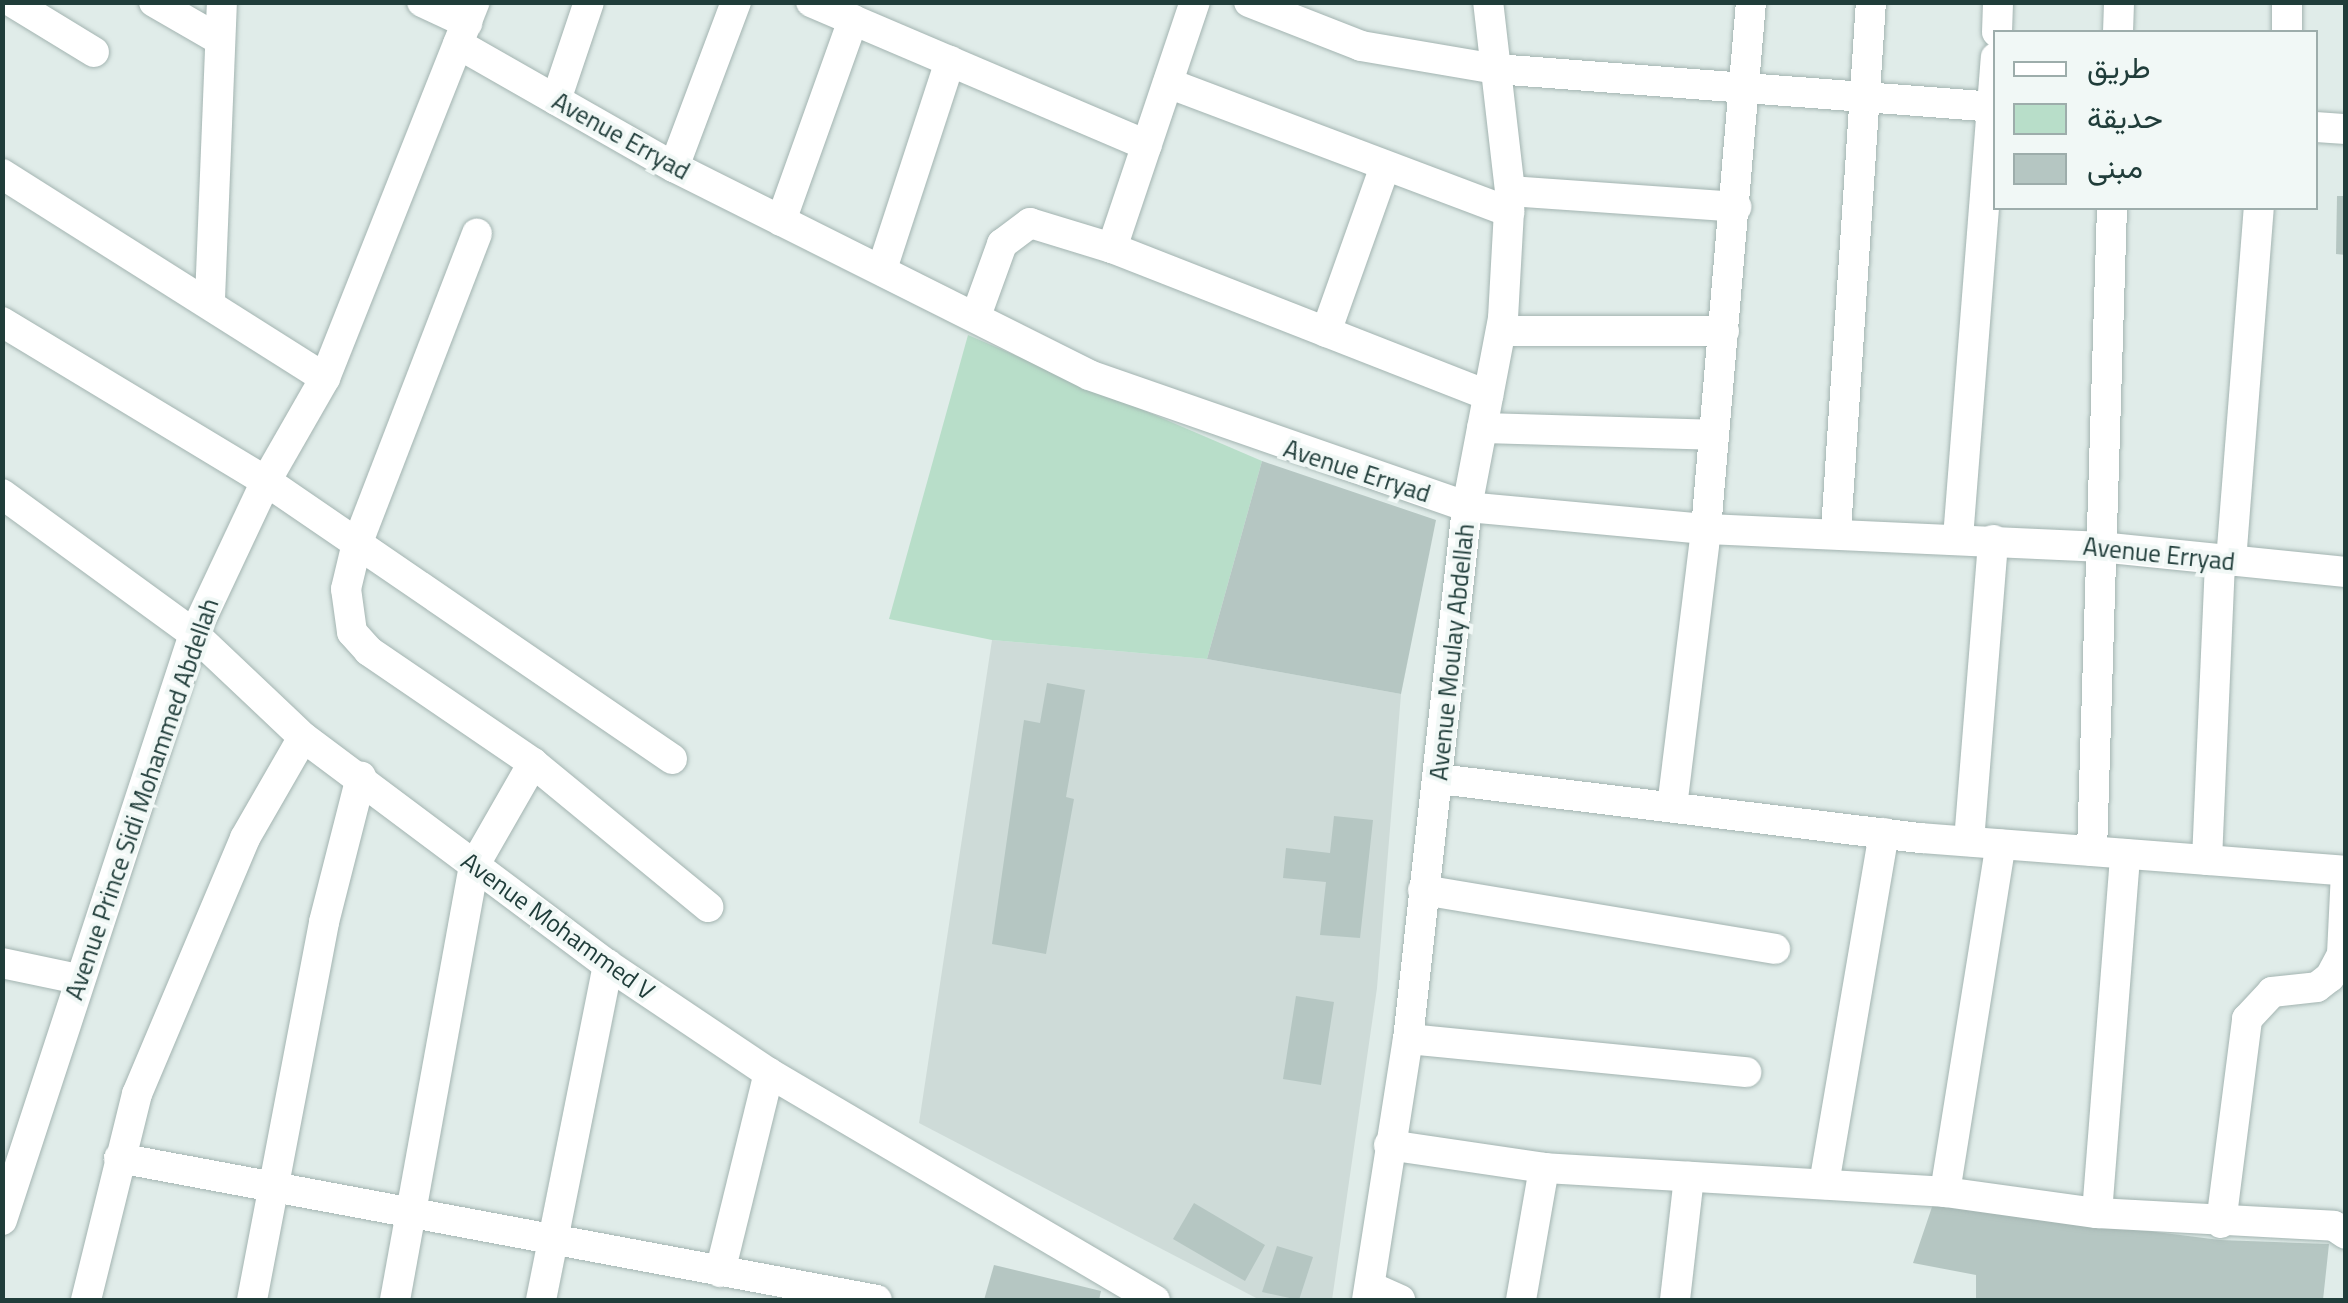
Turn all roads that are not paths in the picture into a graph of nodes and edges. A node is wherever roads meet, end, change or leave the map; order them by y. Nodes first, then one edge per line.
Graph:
1 (12, 2) edge
2 (154, 2) edge
3 (222, 2) edge
4 (422, 2) edge
5 (588, 2) edge
6 (736, 2) edge
7 (811, 2) edge
8 (1196, 2) edge
9 (1248, 2) edge
10 (1488, 2) edge
11 (1751, 2) edge
12 (1870, 2) edge
13 (1998, 2) edge
14 (2119, 2) edge
15 (2287, 2) edge
16 (1307, 13) edge
17 (853, 20) junction
18 (467, 23) edge
19 (1997, 30) edge
20 (2118, 30) edge
21 (2287, 30) edge
22 (220, 40) junction
23 (94, 52) dead end
24 (950, 61) junction
25 (1496, 69) junction
26 (1168, 83) junction
27 (1746, 91) junction
28 (556, 100) junction
29 (1861, 100) junction
30 (1993, 107) edge
31 (1993, 119) edge
32 (2318, 127) edge
33 (2346, 129) edge
34 (1147, 146) junction
35 (1385, 166) junction
36 (674, 168) junction
37 (2, 174) edge
38 (1509, 202) junction
39 (1736, 207) junction
40 (2112, 210) edge
41 (2259, 210) edge
42 (780, 221) junction
43 (477, 234) dead end
44 (1112, 248) junction
45 (882, 269) junction
46 (210, 300) junction
47 (976, 316) junction
48 (2, 322) edge
49 (1501, 331) junction
50 (1326, 332) junction
51 (1724, 332) junction
52 (325, 378) junction
53 (1488, 396) junction
54 (1482, 428) junction
55 (1714, 435) junction
56 (266, 481) junction
57 (2, 494) edge
58 (1466, 507) junction
59 (1706, 529) junction
60 (1836, 530) junction
61 (1958, 538) junction
62 (1993, 540) junction
63 (356, 547) junction
64 (2100, 547) junction
65 (2226, 560) junction
66 (2346, 572) edge
67 (194, 634) junction
68 (303, 736) junction
69 (672, 758) dead end
70 (532, 763) junction
71 (361, 777) junction
72 (1439, 778) junction
73 (1672, 807) junction
74 (1884, 833) junction
75 (1970, 842) junction
76 (2000, 844) junction
77 (2092, 851) junction
78 (2124, 854) junction
79 (2206, 860) junction
80 (474, 866) junction
81 (2346, 871) edge
82 (1423, 890) junction
83 (708, 907) dead end
84 (1775, 950) dead end
85 (2, 963) edge
86 (608, 965) junction
87 (78, 979) junction
88 (1408, 1038) junction
89 (1746, 1072) dead end
90 (768, 1073) junction
91 (1390, 1144) junction
92 (119, 1158) junction
93 (1544, 1168) junction
94 (1689, 1176) junction
95 (6, 1182) edge
96 (1824, 1184) junction
97 (274, 1185) junction
98 (1945, 1192) junction
99 (413, 1212) junction
100 (2097, 1213) junction
101 (2, 1220) edge
102 (2220, 1223) junction
103 (2346, 1234) edge
104 (553, 1238) junction
105 (720, 1272) junction
106 (811, 1294) edge
107 (1369, 1294) edge
108 (1136, 1295) edge
109 (86, 1300) edge
110 (252, 1300) edge
111 (396, 1300) edge
112 (541, 1300) edge
113 (877, 1300) edge
114 (1400, 1300) edge
115 (1520, 1300) edge
116 (1676, 1300) edge

1 - 23 street
2 - 22 street
3 - 22 street
4 - 18 street, Avenue Erryad
5 - 28 street
6 - 36 street
7 - 17 street
8 - 26 street
9 - 16 street
10 - 25 street, Avenue Moulay Abdellah
11 - 27 street
12 - 29 street
13 - 19 street
14 - 20 street
15 - 21 street
16 - 25 street
17 - 24 street
17 - 42 street
18 - 28 street, Avenue Erryad
18 - 52 street, Avenue Prince Sidi Mohammed Abdellah
22 - 46 street
24 - 34 street
24 - 45 street
25 - 27 street
25 - 38 street, Avenue Moulay Abdellah
26 - 34 street
26 - 35 street
27 - 29 street
27 - 39 street
28 - 36 street, Avenue Erryad
29 - 30 street
29 - 60 street
31 - 61 street
32 - 33 street
34 - 44 street
35 - 38 street
35 - 50 street
36 - 42 street, Avenue Erryad
37 - 46 street
38 - 39 street
38 - 49 street, Avenue Moulay Abdellah
39 - 51 street
40 - 64 street
41 - 65 street
42 - 45 street, Avenue Erryad
43 - 63 street
44 - 47 street
44 - 50 street
45 - 47 street, Avenue Erryad
46 - 52 street
47 - 58 street, Avenue Erryad
48 - 56 street
49 - 51 street
49 - 53 street, Avenue Moulay Abdellah
50 - 53 street
51 - 55 street
52 - 56 street, Avenue Prince Sidi Mohammed Abdellah
53 - 54 street, Avenue Moulay Abdellah
54 - 55 street
54 - 58 street, Avenue Moulay Abdellah
55 - 59 street
56 - 63 street
56 - 67 street, Avenue Prince Sidi Mohammed Abdellah
57 - 67 street, Avenue Mohammed V
58 - 59 street, Avenue Erryad
58 - 72 street, Avenue Moulay Abdellah
59 - 60 street, Avenue Erryad
59 - 73 street
60 - 61 street, Avenue Erryad
61 - 62 street, Avenue Erryad
62 - 64 street, Avenue Erryad
62 - 75 street
63 - 69 street
63 - 70 street
64 - 65 street, Avenue Erryad
64 - 77 street
65 - 66 street, Avenue Erryad
65 - 79 street
67 - 68 street, Avenue Mohammed V
67 - 87 street, Avenue Prince Sidi Mohammed Abdellah
68 - 71 street, Avenue Mohammed V
68 - 92 street
70 - 80 street
70 - 83 street
71 - 80 street, Avenue Mohammed V
71 - 97 street
72 - 73 street
72 - 82 street, Avenue Moulay Abdellah
73 - 74 street
74 - 75 street
74 - 96 street
75 - 76 street
76 - 77 street
76 - 98 street
77 - 78 street
78 - 79 street
78 - 100 street
79 - 81 street
80 - 86 street, Avenue Mohammed V
80 - 99 street
81 - 102 street
82 - 84 street
82 - 88 street, Avenue Moulay Abdellah
85 - 87 street
86 - 90 street, Avenue Mohammed V
86 - 104 street
87 - 95 street, Avenue Prince Sidi Mohammed Abdellah
88 - 89 street
88 - 91 street, Avenue Moulay Abdellah
90 - 105 street
90 - 108 street, Avenue Mohammed V
91 - 93 street
91 - 107 street, Avenue Moulay Abdellah
92 - 97 street
92 - 109 street
93 - 94 street
93 - 115 street
94 - 96 street
94 - 116 street
95 - 101 street, Avenue Prince Sidi Mohammed Abdellah
96 - 98 street
97 - 99 street
97 - 110 street
98 - 100 street
99 - 104 street
99 - 111 street
100 - 102 street
102 - 103 street
104 - 105 street
104 - 112 street
105 - 106 street
106 - 113 street
107 - 114 street

